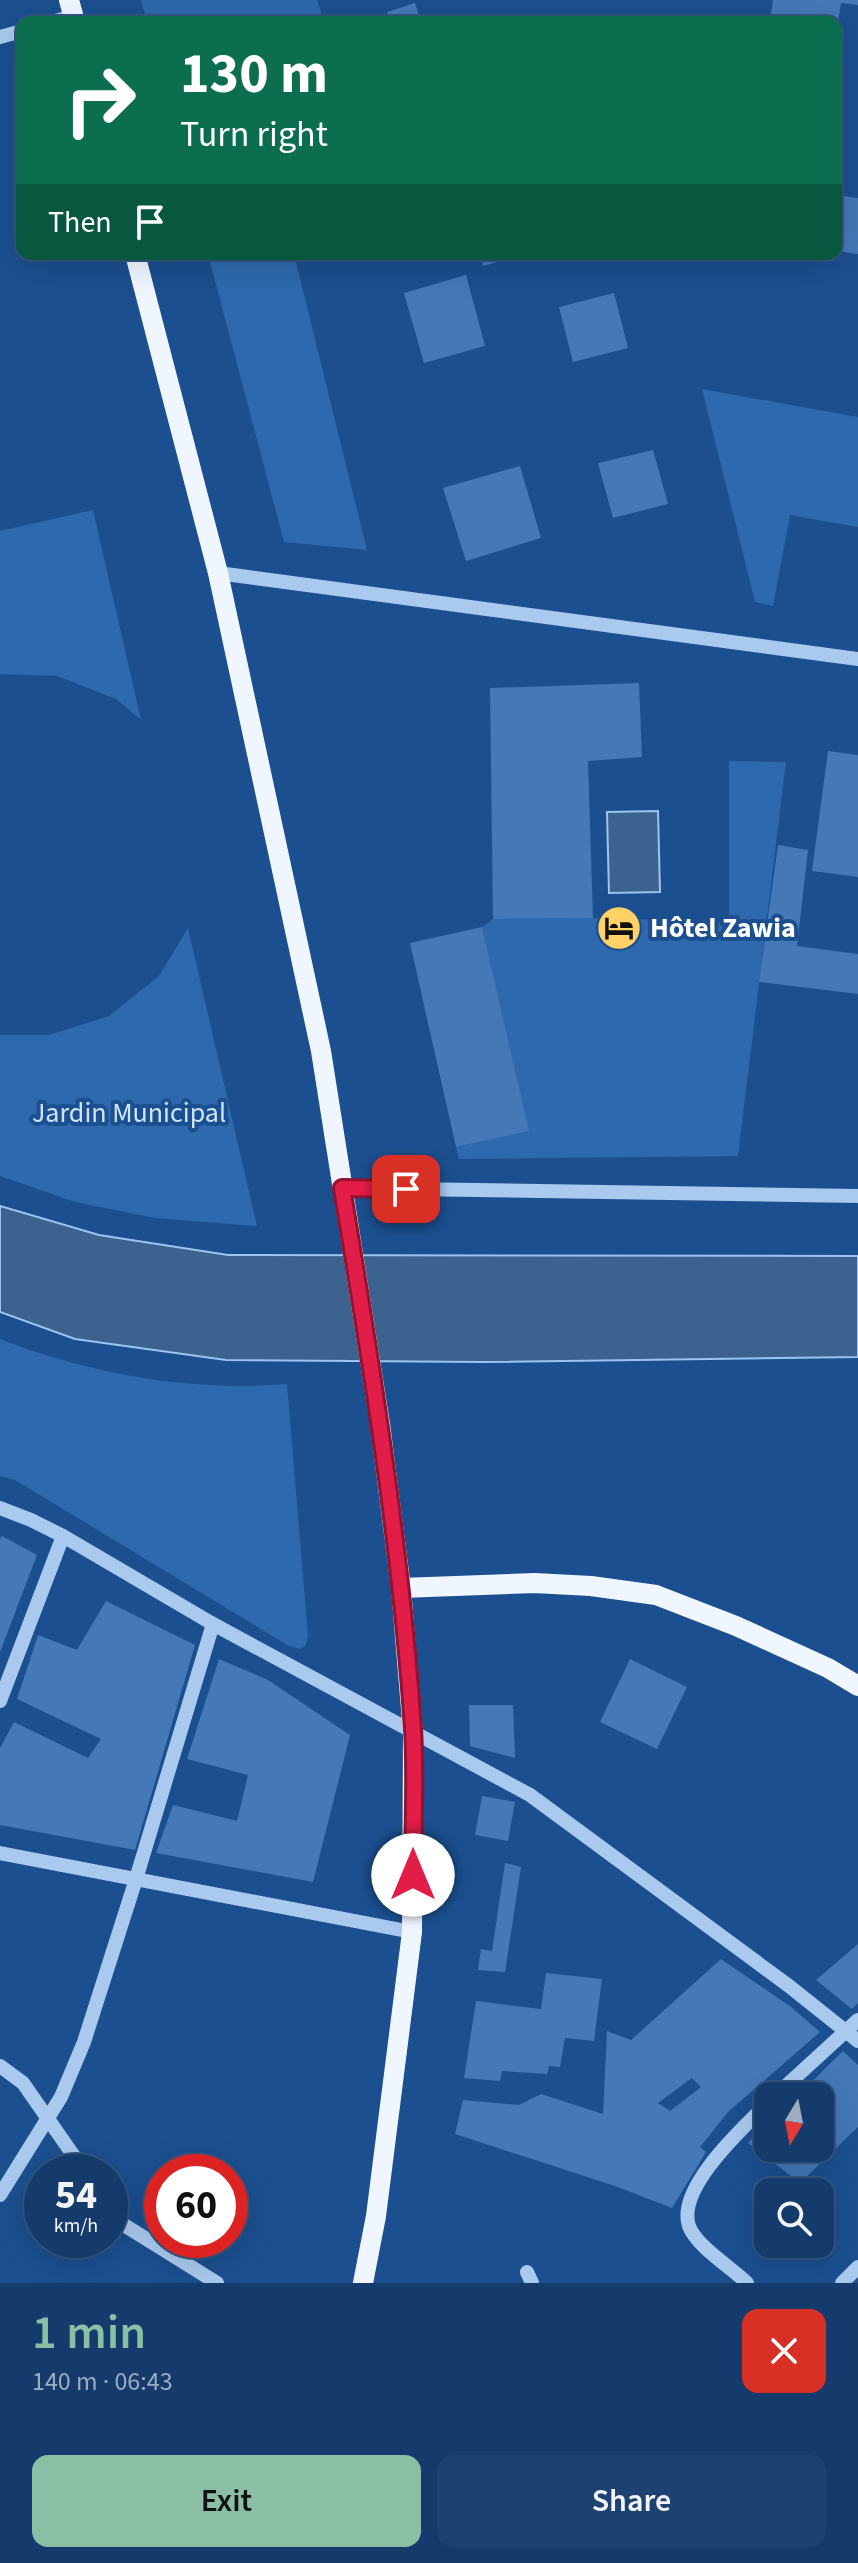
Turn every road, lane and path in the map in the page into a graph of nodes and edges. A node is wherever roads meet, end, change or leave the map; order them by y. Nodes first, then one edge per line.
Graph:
1 (137, 260) edge
2 (218, 573) junction
3 (858, 659) edge
4 (342, 1188) junction
5 (858, 1196) edge
6 (0, 1508) edge
7 (63, 1536) junction
8 (401, 1588) junction
9 (213, 1624) junction
10 (858, 1686) edge
11 (0, 1701) edge
12 (413, 1733) junction
13 (0, 1853) edge
14 (136, 1879) junction
15 (412, 1932) junction
16 (858, 2020) edge
17 (845, 2031) junction
18 (858, 2041) edge
19 (0, 2066) edge
20 (790, 2082) edge
21 (754, 2118) edge
22 (47, 2121) junction
23 (72, 2154) edge
24 (0, 2195) edge
25 (128, 2227) edge
26 (858, 2267) edge
27 (217, 2283) edge
28 (363, 2283) edge
29 (747, 2283) edge
30 (842, 2283) edge

1 - 2 main road
2 - 3 street
2 - 4 main road
4 - 5 street
4 - 8 main road
6 - 7 street
7 - 9 street
7 - 11 street
8 - 10 main road
8 - 12 main road
9 - 12 street
9 - 14 street
12 - 15 main road
12 - 17 street
13 - 14 street
14 - 15 street
14 - 22 street
15 - 28 main road
16 - 17 street
17 - 18 street
17 - 20 street
19 - 22 street
21 - 29 street
22 - 23 street
22 - 24 street
25 - 27 street
26 - 30 street

